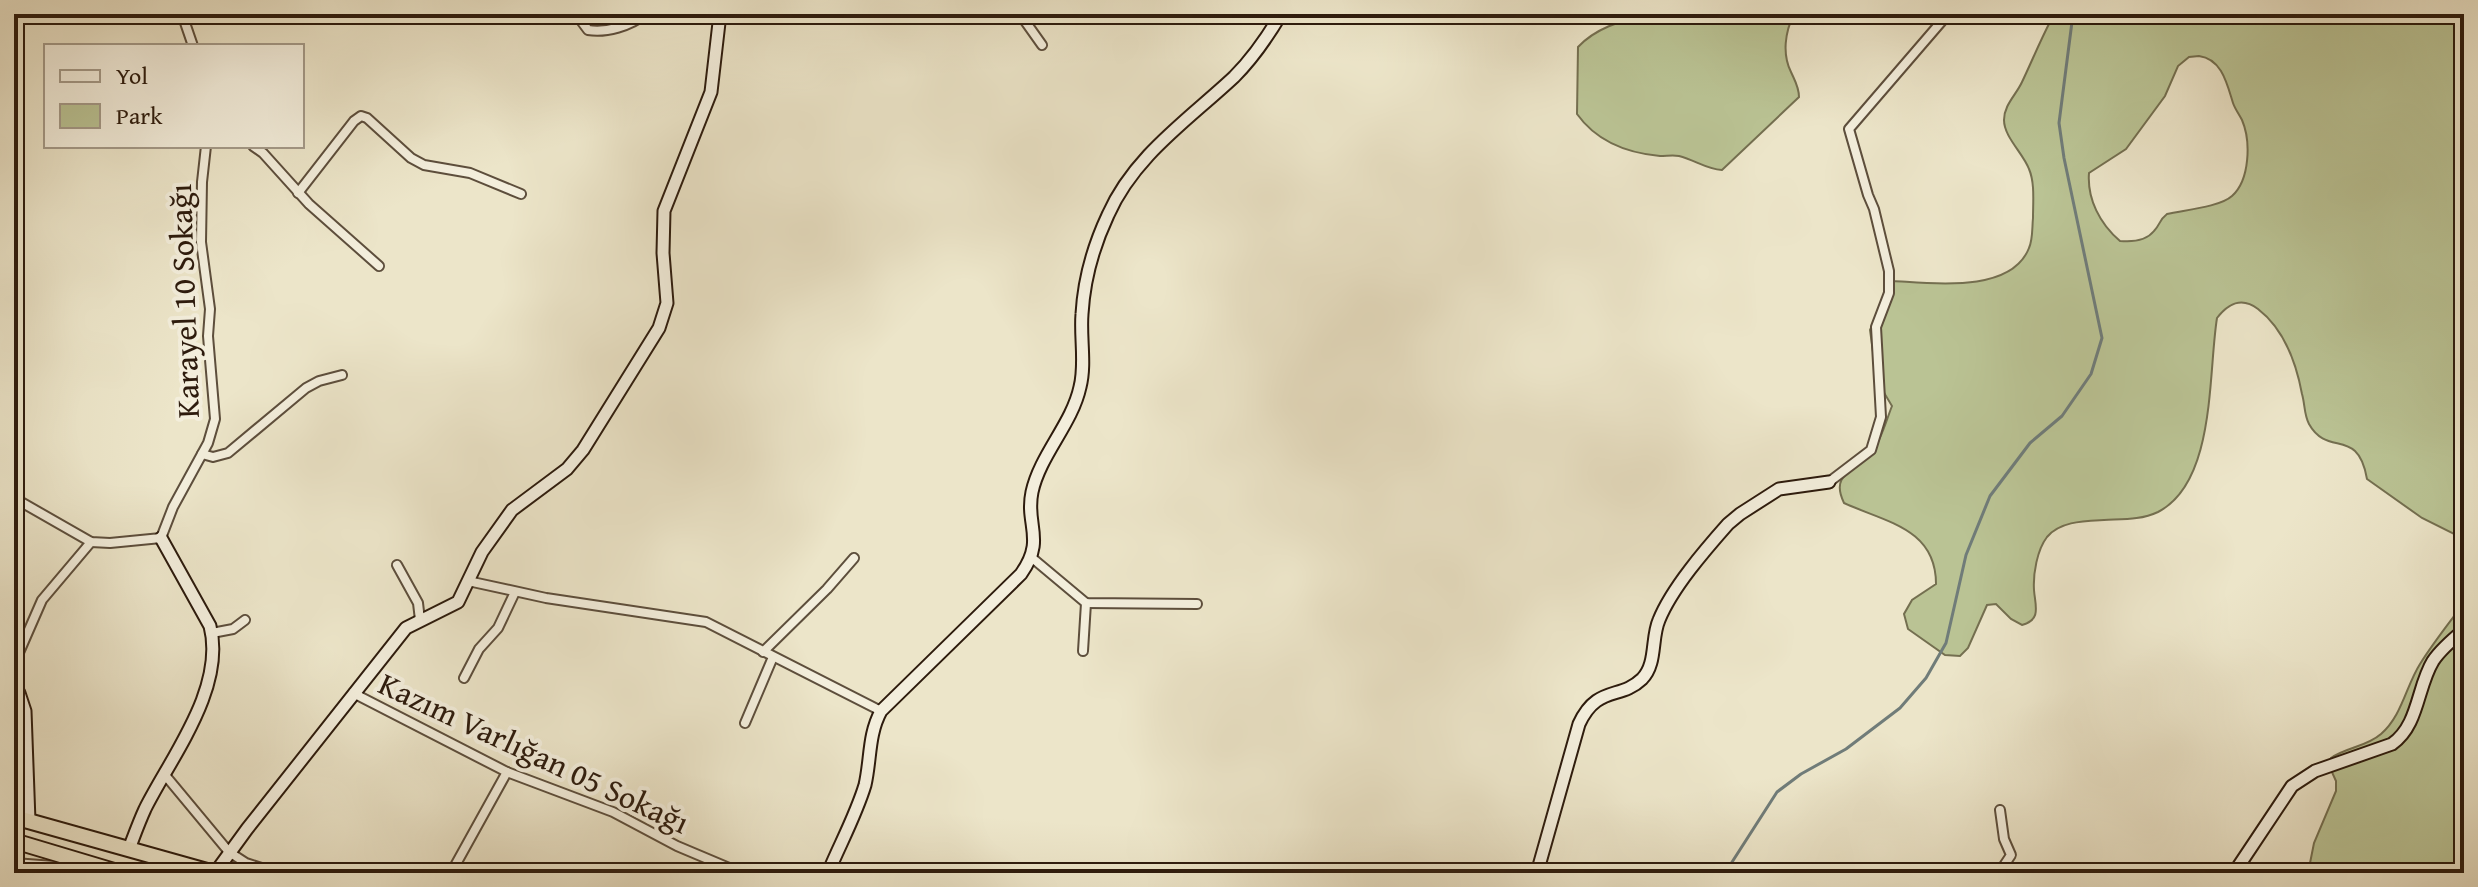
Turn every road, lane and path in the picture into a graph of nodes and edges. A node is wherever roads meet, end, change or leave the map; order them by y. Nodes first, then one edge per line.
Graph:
1 (182, 14) edge
2 (576, 14) edge
3 (645, 14) edge
4 (720, 14) edge
5 (1020, 14) edge
6 (1281, 14) edge
7 (1948, 14) edge
8 (192, 44) edge
9 (1042, 45) dead end
10 (206, 148) edge
11 (255, 148) edge
12 (298, 193) junction
13 (521, 194) dead end
14 (379, 266) dead end
15 (342, 375) dead end
16 (202, 454) junction
17 (1829, 482) joint
18 (14, 498) edge
19 (161, 538) junction
20 (91, 542) junction
21 (1031, 557) junction
22 (854, 558) dead end
23 (397, 565) dead end
24 (468, 581) junction
25 (515, 592) junction
26 (1086, 603) junction
27 (1197, 604) dead end
28 (245, 620) dead end
29 (420, 620) junction
30 (2464, 630) edge
31 (212, 633) junction
32 (1083, 651) dead end
33 (763, 652) junction
34 (773, 657) junction
35 (14, 664) edge
36 (464, 678) dead end
37 (14, 688) edge
38 (353, 693) junction
39 (881, 711) junction
40 (745, 723) dead end
41 (507, 772) junction
42 (165, 775) junction
43 (2000, 810) dead end
44 (14, 817) edge
45 (29, 821) junction
46 (15, 844) edge
47 (129, 849) junction
48 (229, 852) junction
49 (14, 863) edge
50 (86, 873) edge
51 (121, 873) edge
52 (214, 873) edge
53 (277, 873) edge
54 (451, 873) edge
55 (741, 873) edge
56 (828, 873) edge
57 (1537, 873) edge
58 (1999, 873) edge
59 (2234, 873) edge

1 - 8 street
2 - 3 street
4 - 24 street
5 - 9 street
6 - 21 street
7 - 17 street
10 - 16 street, Karayel 10 Sokağı
11 - 12 street
12 - 13 street
12 - 14 street
15 - 16 street
16 - 19 street, Karayel 10 Sokağı
17 - 57 street
18 - 20 street
19 - 20 street
19 - 31 street
20 - 35 street
21 - 26 street
21 - 39 street
22 - 33 street
23 - 29 street
24 - 25 street
24 - 29 street
25 - 33 street
25 - 36 street
26 - 27 street
26 - 32 street
28 - 31 street
29 - 38 street
30 - 59 street
31 - 42 street
33 - 34 street
34 - 39 street
34 - 40 street
37 - 45 street
38 - 41 street, Kazım Varlığan 05 Sokağı
38 - 48 street
39 - 56 street
41 - 54 street
41 - 55 street, Kazım Varlığan 05 Sokağı
42 - 47 street
42 - 48 street
43 - 58 street
44 - 45 highway
45 - 47 highway
46 - 51 highway
47 - 52 highway
48 - 52 street
48 - 53 street
49 - 50 street

